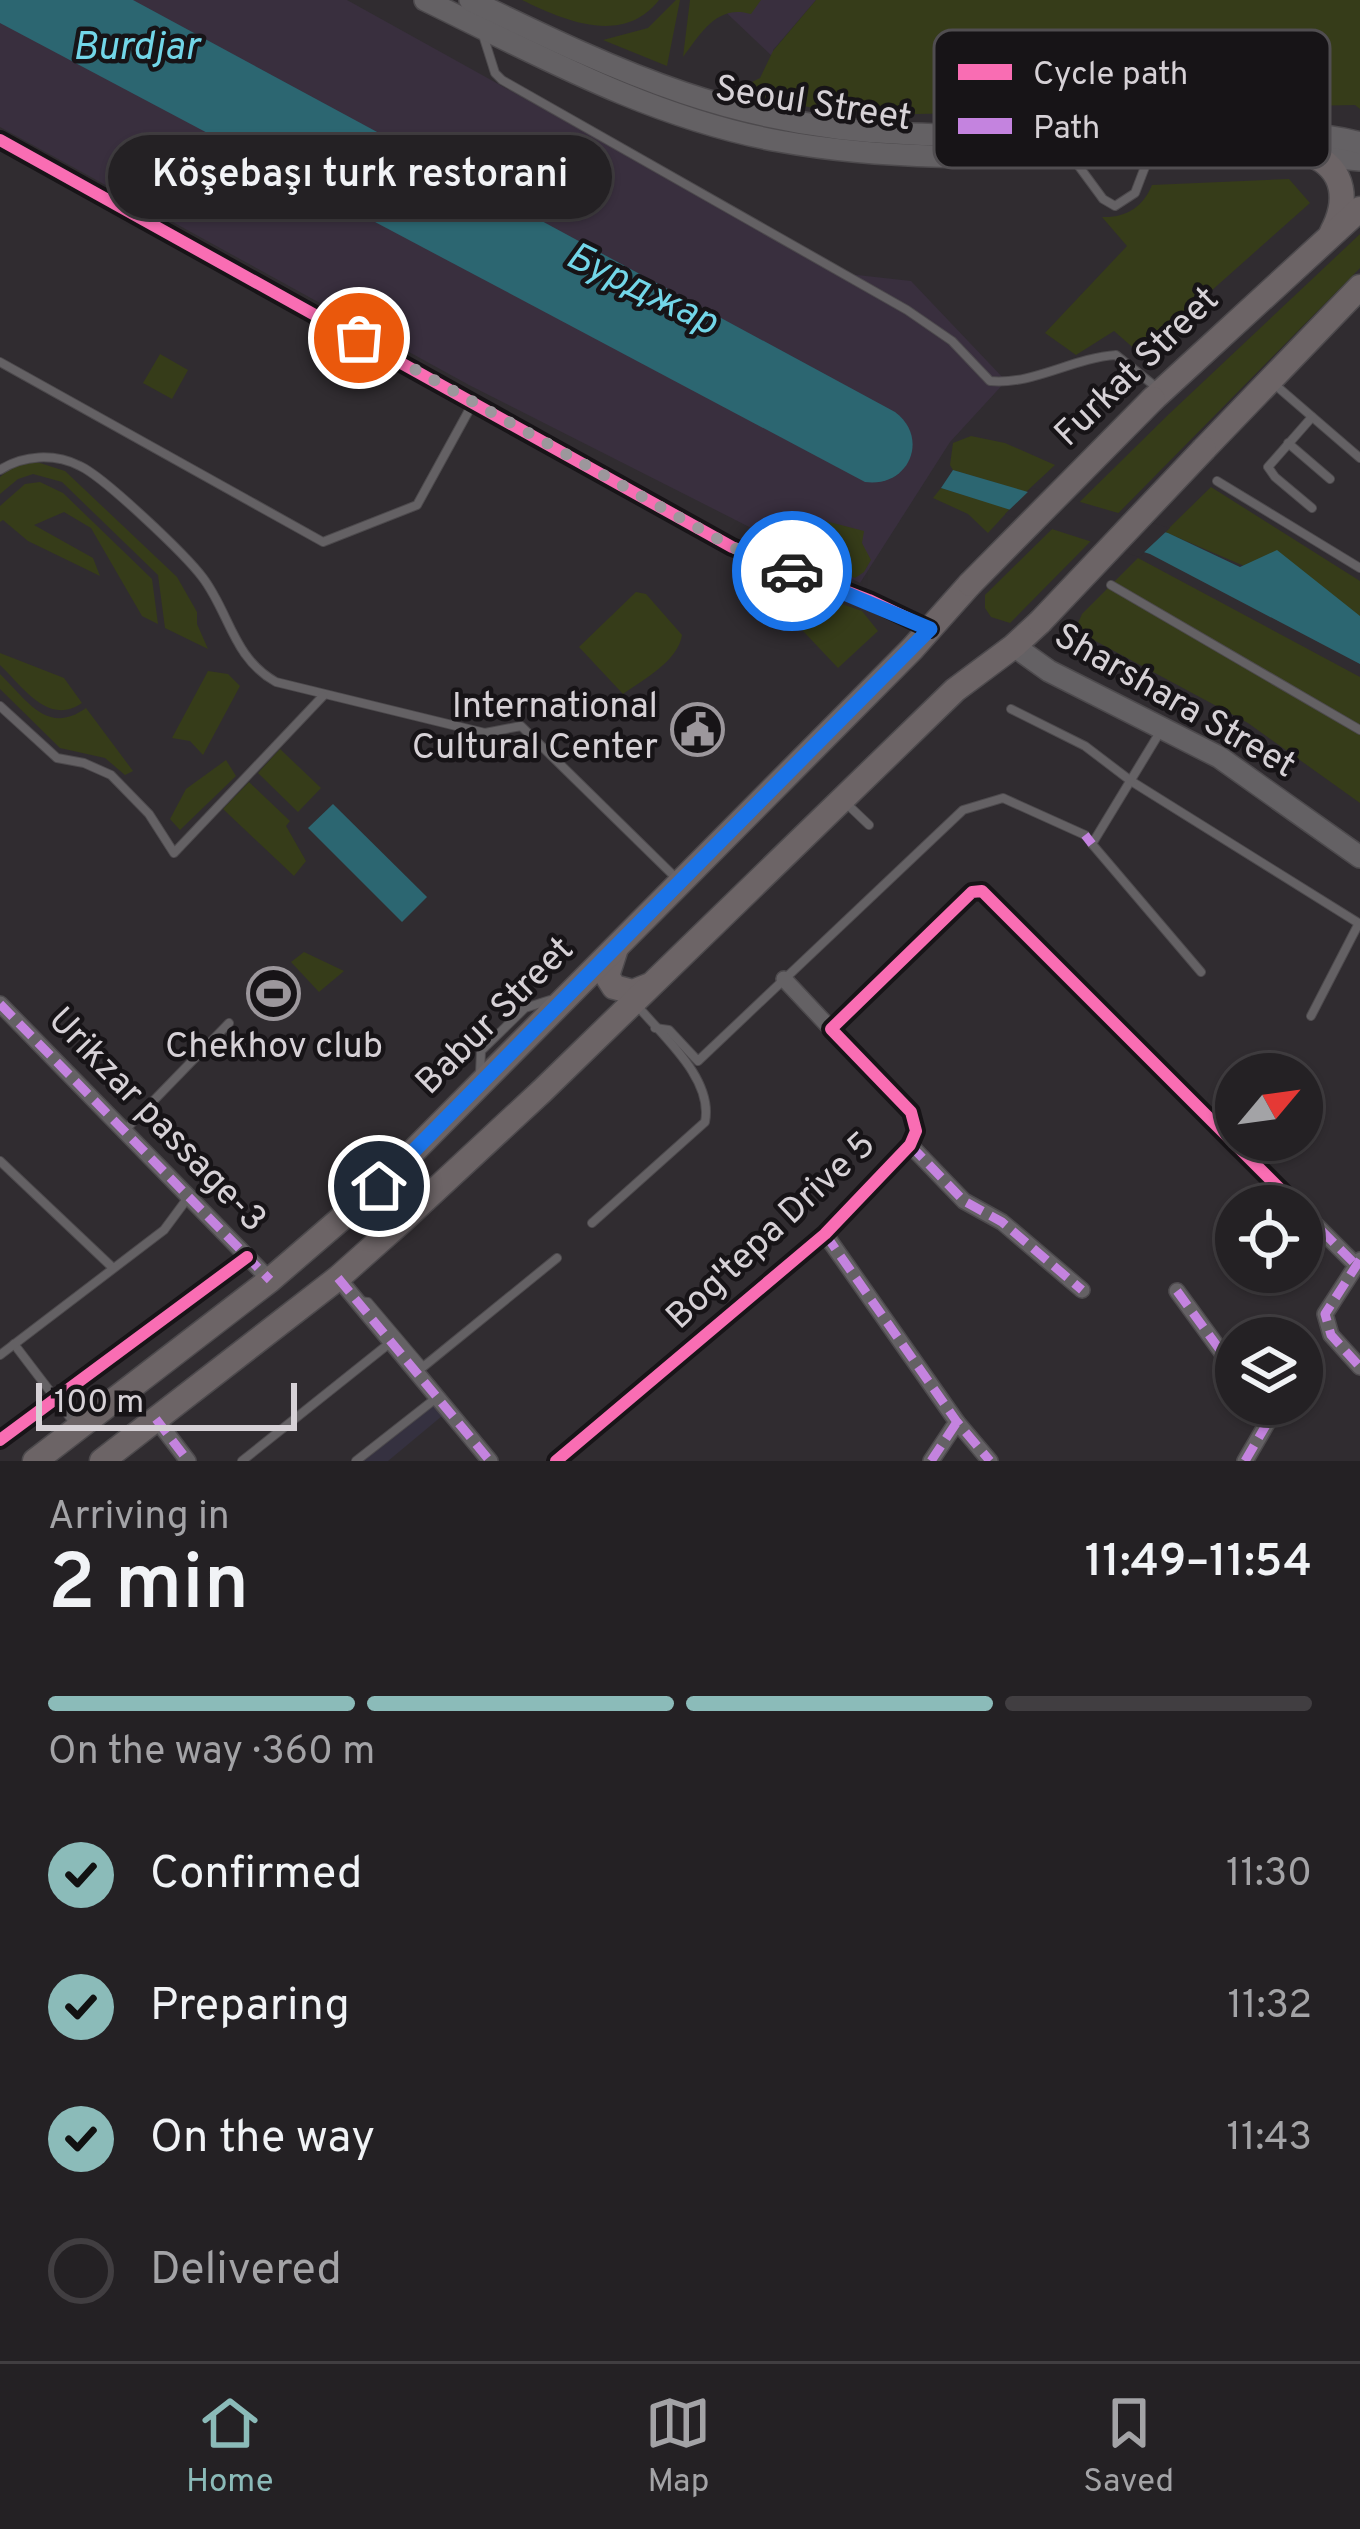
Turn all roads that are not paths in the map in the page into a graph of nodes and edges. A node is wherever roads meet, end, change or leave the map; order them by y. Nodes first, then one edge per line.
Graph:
1 (425, 0) edge
2 (470, 0) edge
3 (480, 27) junction
4 (934, 135) edge
5 (1330, 139) edge
6 (0, 140) edge
7 (1360, 143) edge
8 (934, 154) edge
9 (1330, 157) edge
10 (1360, 160) edge
11 (1330, 165) edge
12 (1080, 168) edge
13 (1145, 168) edge
14 (1357, 213) edge
15 (1328, 239) junction
16 (1358, 293) edge
17 (0, 362) edge
18 (1272, 382) junction
19 (1157, 396) junction
20 (474, 402) junction
21 (1312, 417) junction
22 (1288, 443) junction
23 (1360, 458) edge
24 (0, 470) edge
25 (1330, 479) dead end
26 (1217, 481) dead end
27 (1312, 508) dead end
28 (1360, 568) edge
29 (970, 584) joint
30 (1111, 585) dead end
31 (930, 629) junction
32 (1014, 646) junction
33 (322, 696) junction
34 (0, 706) edge
35 (1011, 709) dead end
36 (1163, 727) junction
37 (1360, 730) edge
38 (1131, 782) junction
39 (842, 799) junction
40 (869, 825) dead end
41 (1084, 835) dead end
42 (1360, 857) edge
43 (681, 882) junction
44 (1359, 924) edge
45 (617, 946) dead end
46 (1201, 972) dead end
47 (784, 979) junction
48 (644, 993) junction
49 (0, 1004) edge
50 (1310, 1016) dead end
51 (229, 1023) dead end
52 (656, 1028) junction
53 (831, 1029) junction
54 (126, 1129) junction
55 (910, 1145) junction
56 (0, 1161) edge
57 (1275, 1185) edge
58 (188, 1198) junction
59 (592, 1223) dead end
60 (1323, 1231) edge
61 (825, 1234) junction
62 (557, 1258) dead end
63 (1358, 1263) edge
64 (113, 1268) junction
65 (338, 1278) junction
66 (270, 1280) junction
67 (1082, 1290) dead end
68 (1177, 1291) dead end
69 (357, 1301) junction
70 (391, 1342) junction
71 (1215, 1343) edge
72 (14, 1344) junction
73 (0, 1355) edge
74 (1360, 1366) edge
75 (437, 1398) junction
76 (156, 1419) junction
77 (957, 1422) junction
78 (1267, 1425) edge
79 (78, 1428) junction
80 (35, 1461) edge
81 (101, 1461) edge
82 (188, 1461) edge
83 (242, 1461) edge
84 (356, 1461) edge
85 (490, 1461) edge
86 (556, 1461) edge
87 (932, 1461) edge
88 (990, 1461) edge
89 (1245, 1461) edge

1 - 3 main road, Seoul Street
2 - 4 main road, Seoul Street
3 - 8 main road, Seoul Street
3 - 19 lane
5 - 7 main road, Seoul Street
6 - 20 street
9 - 10 main road, Seoul Street
11 - 15 main road
12 - 13 lane
14 - 15 main road, Furkat Street
15 - 19 main road, Furkat Street
16 - 18 main road
17 - 20 lane
18 - 21 lane
18 - 32 main road, bridge
19 - 29 main road, Furkat Street, bridge
20 - 31 street
21 - 22 lane
21 - 23 lane
22 - 25 lane
22 - 27 lane
24 - 33 lane
26 - 28 lane
29 - 31 main road, Babur Street
30 - 37 lane
31 - 43 main road, Babur Street
32 - 36 main road, Sharshara Street
32 - 39 main road
33 - 34 lane
33 - 43 lane
35 - 38 lane
36 - 38 lane
36 - 42 main road, Sharshara Street
38 - 44 lane
38 - 46 lane
39 - 40 lane
39 - 48 main road
41 - 47 lane
43 - 66 main road, Babur Street
44 - 50 lane
45 - 48 main road
47 - 52 lane
47 - 53 street, Bog'tepa Drive 5
48 - 52 lane
48 - 65 main road
49 - 54 street, Urikzar passage-3
51 - 54 lane
52 - 59 lane
53 - 55 street, Bog'tepa Drive 5
53 - 57 street
54 - 58 street, Urikzar passage-3
55 - 61 street, Bog'tepa Drive 5
55 - 67 street
56 - 64 lane
58 - 64 lane
58 - 66 street, Urikzar passage-3
60 - 63 street
61 - 77 street
61 - 86 street, Bog'tepa Drive 5
62 - 69 lane
63 - 74 street
64 - 72 lane
65 - 69 street
65 - 76 main road
66 - 79 main road, Babur Street
68 - 71 street
69 - 70 street
70 - 75 street
70 - 83 lane
72 - 73 lane
72 - 79 lane
75 - 84 lane
75 - 85 street
76 - 81 main road
76 - 82 street
77 - 87 street
77 - 88 street
78 - 89 street
79 - 80 main road, Babur Street

